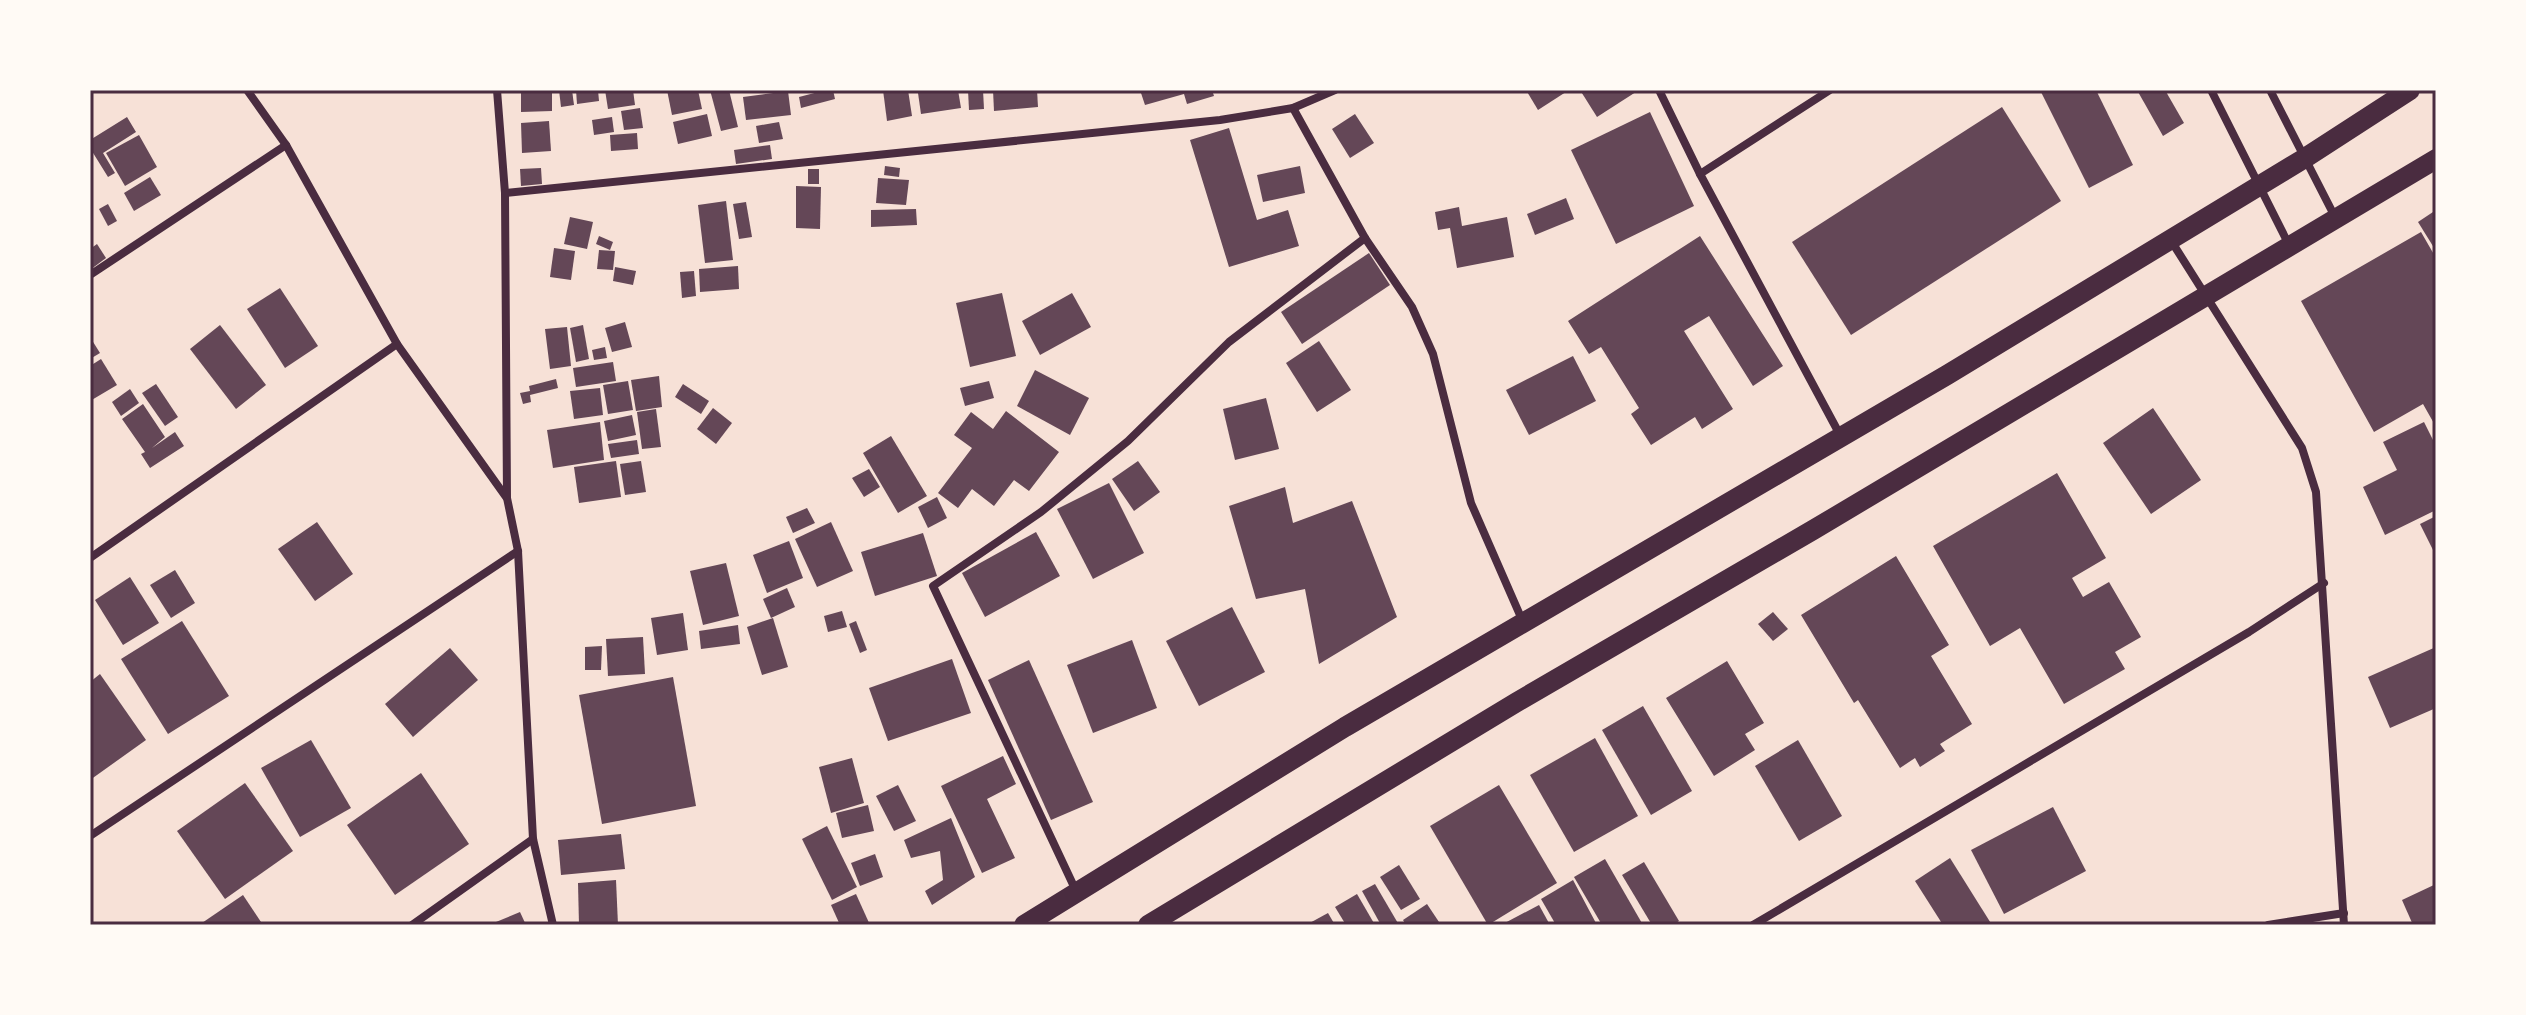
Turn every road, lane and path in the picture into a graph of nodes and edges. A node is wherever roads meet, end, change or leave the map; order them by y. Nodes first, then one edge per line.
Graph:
1 (247, 90) edge
2 (497, 90) edge
3 (1335, 90) edge
4 (1659, 90) edge
5 (1830, 90) edge
6 (2211, 90) edge
7 (2270, 90) edge
8 (2410, 90) edge
9 (1293, 108) junction
10 (286, 145) junction
11 (2305, 158) junction
12 (2436, 159) edge
13 (1700, 174) junction
14 (2258, 185) junction
15 (505, 193) junction
16 (2336, 218) junction
17 (1365, 238) junction
18 (2170, 239) junction
19 (2289, 245) junction
20 (90, 275) edge
21 (2205, 298) junction
22 (397, 344) junction
23 (1840, 435) junction
24 (507, 498) junction
25 (518, 551) junction
26 (90, 558) edge
27 (2324, 583) junction
28 (1524, 624) junction
29 (90, 836) edge
30 (533, 839) junction
31 (1077, 893) junction
32 (2344, 913) junction
33 (412, 925) edge
34 (553, 925) edge
35 (1024, 925) edge
36 (1148, 925) edge
37 (1753, 925) edge
38 (2268, 925) edge
39 (2344, 925) edge

1 - 10 street
2 - 15 street
3 - 9 street
4 - 13 street
5 - 13 street
6 - 14 street
7 - 11 street
8 - 11 main road
9 - 15 street
9 - 17 street
10 - 20 street
10 - 22 street
11 - 14 main road
11 - 16 street
12 - 16 main road
13 - 23 street
14 - 18 main road
14 - 19 street
15 - 24 street
16 - 19 main road
17 - 28 street
17 - 31 street
18 - 21 street
18 - 23 main road
19 - 21 main road
21 - 27 street
21 - 36 main road
22 - 24 street
22 - 26 street
23 - 28 main road
24 - 25 street
25 - 29 street
25 - 30 street
27 - 32 street
27 - 37 street
28 - 31 main road
30 - 33 street
30 - 34 street
31 - 35 main road
32 - 38 street
32 - 39 street

